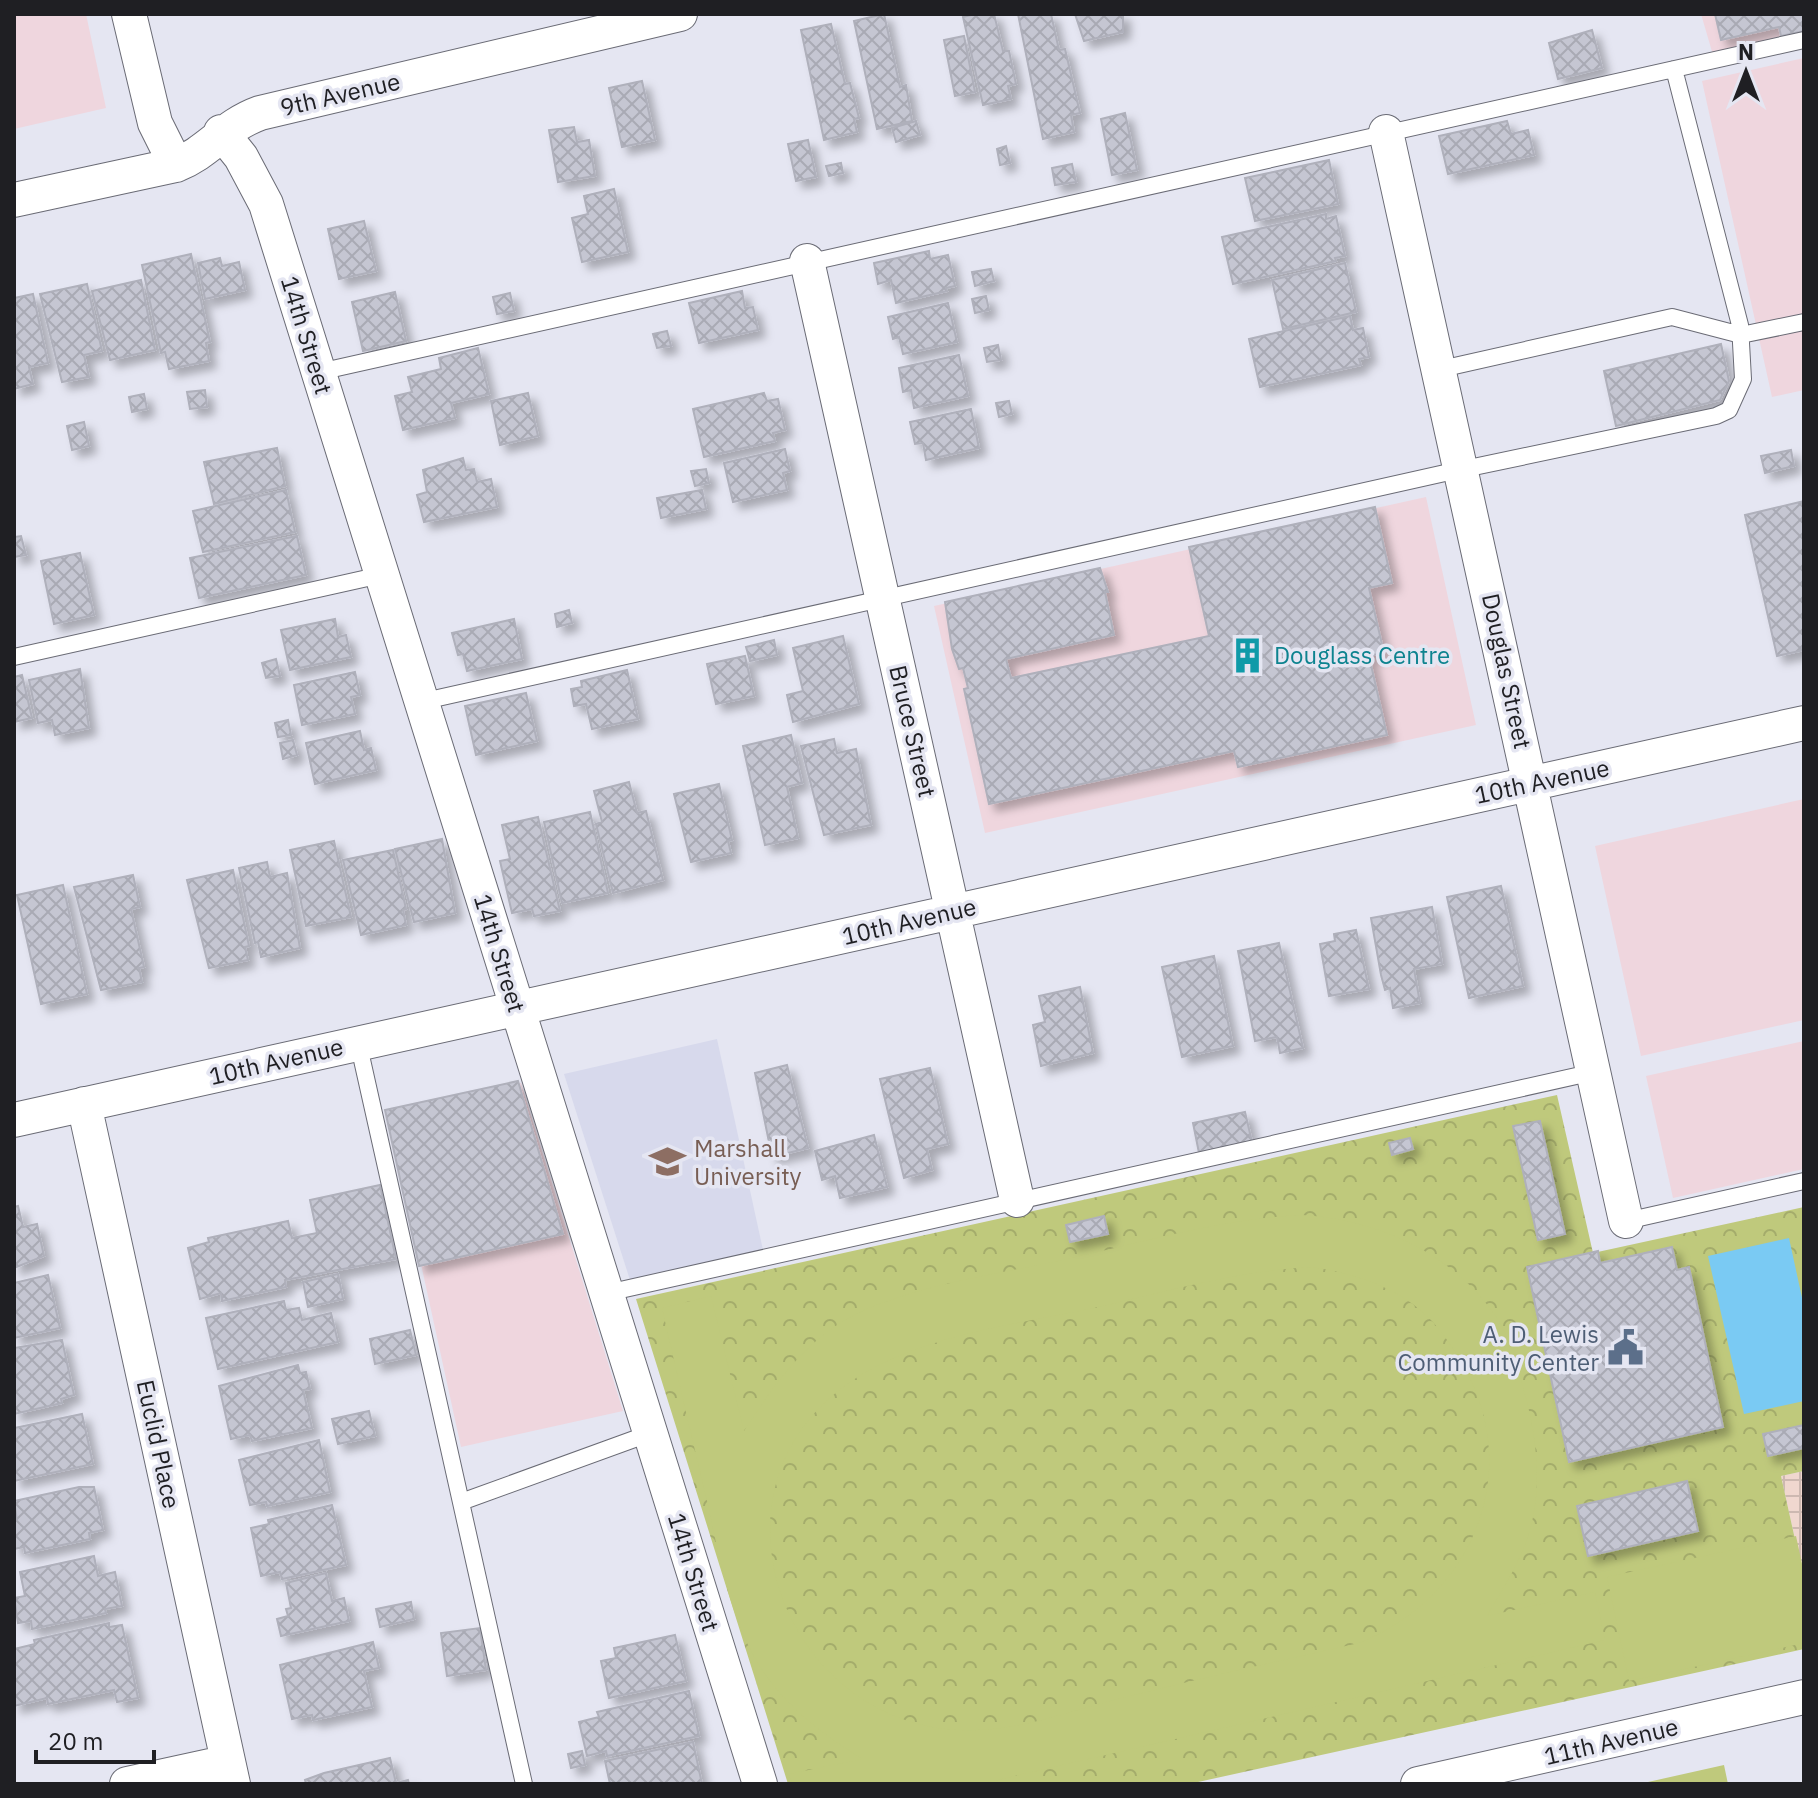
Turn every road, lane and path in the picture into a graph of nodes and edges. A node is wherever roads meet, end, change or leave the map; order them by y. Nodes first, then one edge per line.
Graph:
1 (129, 14) edge
2 (680, 14) edge
3 (1804, 40) edge
4 (1674, 69) junction
5 (221, 132) junction
6 (1386, 132) junction
7 (176, 165) junction
8 (14, 200) edge
9 (807, 261) junction
10 (1804, 322) edge
11 (1741, 335) junction
12 (1441, 369) junction
13 (319, 372) junction
14 (1462, 470) junction
15 (381, 575) junction
16 (883, 601) junction
17 (14, 657) edge
18 (420, 702) junction
19 (1804, 723) edge
20 (1531, 783) junction
21 (952, 911) junction
22 (517, 1009) junction
23 (358, 1042) junction
24 (1594, 1072) junction
25 (84, 1104) junction
26 (14, 1120) edge
27 (1804, 1181) edge
28 (1017, 1200) junction
29 (1626, 1221) joint
30 (607, 1293) junction
31 (651, 1433) junction
32 (461, 1502) junction
33 (1804, 1697) edge
34 (231, 1773) edge
35 (127, 1784) edge
36 (524, 1784) edge
37 (760, 1784) edge
38 (1418, 1784) edge

1 - 7 street
2 - 5 street, 9th Avenue
3 - 4 lane
4 - 6 lane
4 - 11 lane
5 - 7 street, 9th Avenue
5 - 13 street, 14th Street
6 - 9 lane
6 - 12 street, Douglas Street
7 - 8 street, 9th Avenue
9 - 13 lane
9 - 16 street, Bruce Street
10 - 11 lane
11 - 12 lane
11 - 14 lane
12 - 14 street, Douglas Street
13 - 15 street, 14th Street
14 - 16 lane
14 - 20 street, Douglas Street
15 - 17 lane
15 - 18 street, 14th Street
16 - 18 lane
16 - 21 street, Bruce Street
18 - 22 street, 14th Street
19 - 20 street, 10th Avenue
20 - 21 street, 10th Avenue
20 - 24 street, Douglas Street
21 - 22 street, 10th Avenue
21 - 28 street, Bruce Street
22 - 23 street, 10th Avenue
22 - 30 street, 14th Street
23 - 25 street, 10th Avenue
23 - 32 lane
24 - 28 lane
24 - 29 street, Douglas Street
25 - 26 street, 10th Avenue
25 - 34 street, Euclid Place
27 - 29 lane, Douglas Street
28 - 30 lane
30 - 31 street, 14th Street
31 - 32 lane
31 - 37 street, 14th Street
32 - 36 lane
33 - 38 street, 11th Avenue
34 - 35 street

